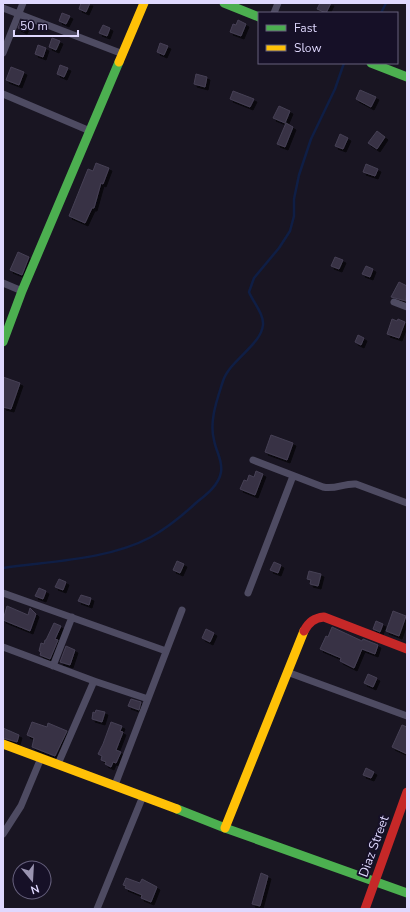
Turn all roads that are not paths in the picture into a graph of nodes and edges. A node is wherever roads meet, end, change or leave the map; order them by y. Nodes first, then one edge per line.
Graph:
1 (23, 3) edge
2 (144, 3) edge
3 (224, 3) edge
4 (3, 8) edge
5 (18, 14) junction
6 (258, 18) edge
7 (3, 53) edge
8 (122, 54) junction
9 (374, 64) edge
10 (407, 77) edge
11 (3, 94) edge
12 (90, 131) junction
13 (3, 283) edge
14 (22, 291) junction
15 (394, 302) dead end
16 (407, 307) edge
17 (3, 342) edge
18 (253, 460) dead end
19 (293, 476) junction
20 (407, 503) edge
21 (3, 593) edge
22 (248, 593) dead end
23 (182, 610) dead end
24 (72, 617) junction
25 (3, 647) edge
26 (407, 649) edge
27 (166, 651) junction
28 (53, 666) junction
29 (287, 672) junction
30 (94, 681) junction
31 (148, 699) junction
32 (407, 716) edge
33 (3, 744) edge
34 (41, 758) junction
35 (58, 764) junction
36 (115, 785) junction
37 (407, 792) edge
38 (143, 796) junction
39 (225, 828) junction
40 (3, 834) edge
41 (374, 881) junction
42 (407, 893) edge
43 (97, 909) edge
44 (365, 909) edge

1 - 5 street
2 - 8 street
3 - 6 street
4 - 5 street
5 - 7 street
5 - 8 street
8 - 12 street
9 - 10 street
11 - 12 street
12 - 14 street
13 - 14 street
14 - 17 street
15 - 16 street
18 - 19 street
19 - 20 street
19 - 22 street
21 - 24 street
23 - 27 street
24 - 27 street
24 - 28 street
25 - 28 street
26 - 29 street
27 - 31 street
28 - 30 street
29 - 32 street
29 - 39 street
30 - 31 street
30 - 35 street
31 - 36 street
33 - 34 street
34 - 35 street
34 - 40 street
35 - 36 street
36 - 38 street
37 - 41 street, Diaz Street
38 - 39 street
38 - 43 street
39 - 41 street
41 - 42 street
41 - 44 street, Diaz Street

